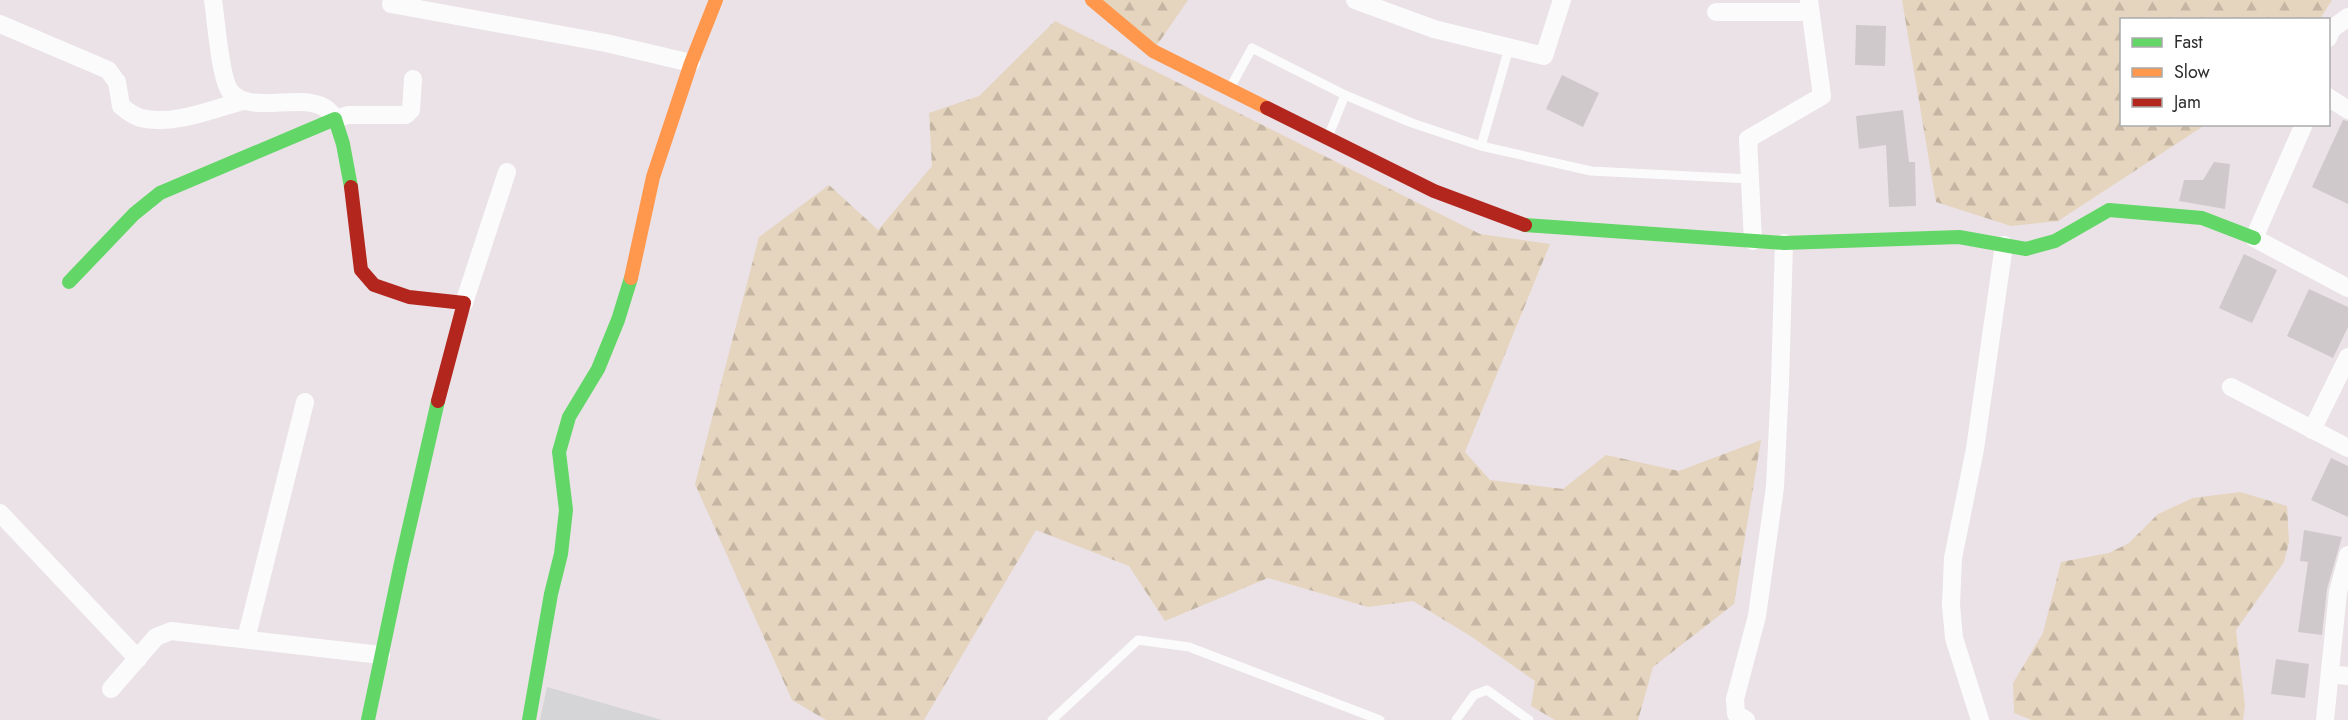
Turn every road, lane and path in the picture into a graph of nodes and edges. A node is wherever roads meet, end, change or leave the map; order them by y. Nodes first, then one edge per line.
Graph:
1 (213, 0) edge
2 (716, 0) edge
3 (1092, 0) edge
4 (1355, 0) edge
5 (1562, 0) edge
6 (391, 4) dead end
7 (1809, 6) edge
8 (1716, 12) dead end
9 (2348, 17) edge
10 (0, 24) edge
11 (2330, 34) edge
12 (1509, 48) junction
13 (691, 63) junction
14 (413, 80) dead end
15 (1229, 90) junction
16 (1345, 94) junction
17 (2330, 98) edge
18 (243, 101) junction
19 (2348, 110) edge
20 (334, 120) junction
21 (2303, 126) edge
22 (1327, 139) junction
23 (1481, 146) junction
24 (507, 172) dead end
25 (1750, 179) junction
26 (2254, 238) junction
27 (1753, 242) junction
28 (1784, 243) junction
29 (2004, 245) junction
30 (69, 282) dead end
31 (2348, 288) edge
32 (464, 303) junction
33 (2348, 357) edge
34 (2231, 387) dead end
35 (305, 402) dead end
36 (2312, 430) junction
37 (2348, 448) edge
38 (0, 513) edge
39 (2348, 555) edge
40 (246, 639) junction
41 (381, 656) junction
42 (138, 658) junction
43 (2330, 674) junction
44 (2348, 676) edge
45 (111, 689) dead end
46 (368, 720) edge
47 (529, 720) edge
48 (1052, 720) edge
49 (1380, 720) edge
50 (1456, 720) edge
51 (1529, 720) edge
52 (1746, 720) edge
53 (1980, 720) edge
54 (2325, 720) edge

1 - 18 street
2 - 13 street
3 - 15 street
4 - 12 street
5 - 12 street
6 - 13 street
7 - 8 street
7 - 25 street
9 - 11 street
10 - 18 street
12 - 23 lane
13 - 47 street
14 - 20 street
15 - 16 lane
15 - 22 street
16 - 22 lane
16 - 23 lane
17 - 19 street
18 - 20 street
20 - 30 street
20 - 32 street
21 - 26 street
22 - 27 street
23 - 25 lane
24 - 32 street
25 - 27 street
26 - 29 street
26 - 31 street
27 - 28 street
28 - 29 street
28 - 52 street
29 - 53 street
32 - 41 street
33 - 36 street
34 - 36 street
35 - 40 street
36 - 37 street
38 - 42 street
39 - 43 street
40 - 41 street
40 - 42 street
41 - 46 street
42 - 45 street
43 - 44 street
43 - 54 street
48 - 49 lane
50 - 51 lane

